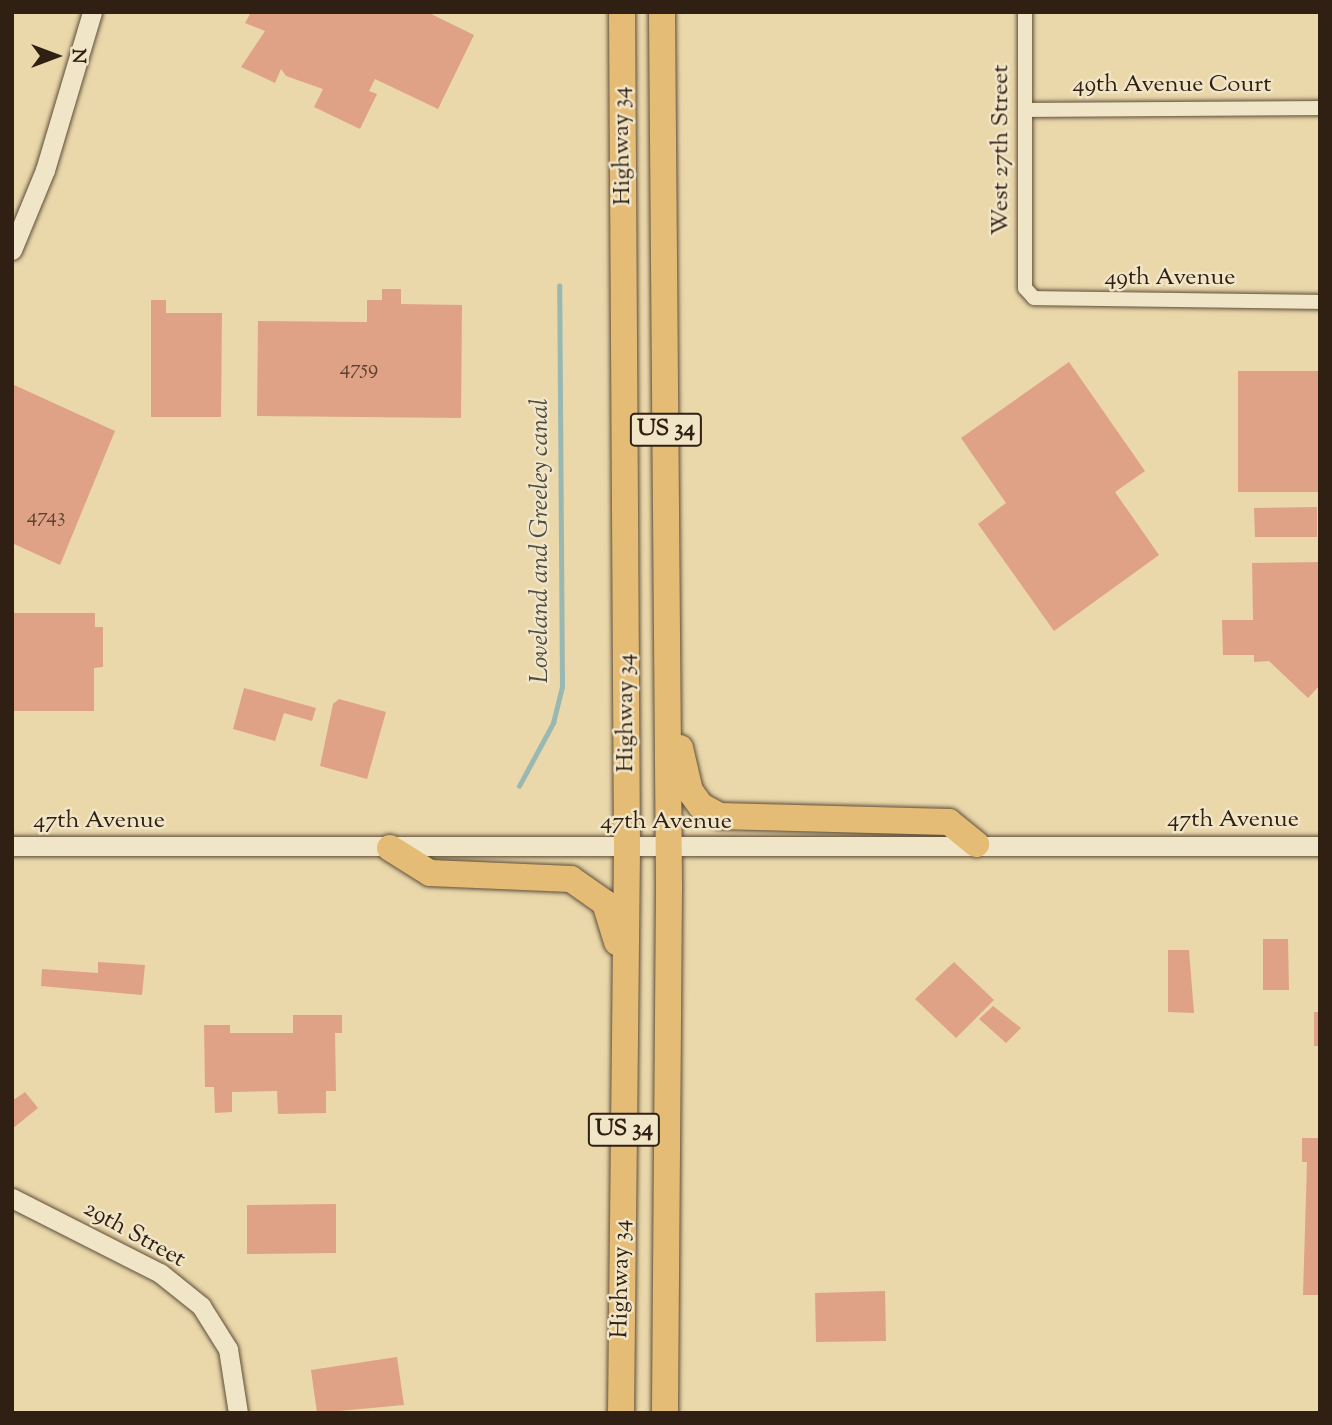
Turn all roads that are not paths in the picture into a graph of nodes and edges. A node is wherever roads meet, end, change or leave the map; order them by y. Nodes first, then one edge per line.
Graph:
1 (92, 12) edge
2 (622, 12) edge
3 (662, 12) edge
4 (1025, 12) edge
5 (1320, 108) edge
6 (1025, 110) junction
7 (14, 244) edge
8 (1025, 288) joint
9 (1320, 302) edge
10 (667, 538) junction
11 (976, 844) junction
12 (12, 846) edge
13 (1320, 846) edge
14 (627, 847) junction
15 (669, 847) junction
16 (390, 848) junction
17 (625, 1080) junction
18 (12, 1198) edge
19 (238, 1413) edge
20 (621, 1413) edge
21 (665, 1413) edge

1 - 7 main road
2 - 14 highway, Highway 34 / US 34
3 - 10 highway, Highway 34 / US 34
4 - 6 street, West 27th Street
5 - 6 street, 49th Avenue Court
6 - 8 street, West 27th Street
8 - 9 street, 49th Avenue
10 - 11 highway
10 - 15 highway, Highway 34 / US 34
11 - 13 main road, 47th Avenue
11 - 15 main road, 47th Avenue
12 - 16 main road, 47th Avenue
14 - 15 main road, 47th Avenue
14 - 16 main road, 47th Avenue
14 - 17 highway, Highway 34 / US 34
15 - 21 highway, Highway 34 / US 34
16 - 17 highway
17 - 20 highway, Highway 34 / US 34
18 - 19 main road, 29th Street

